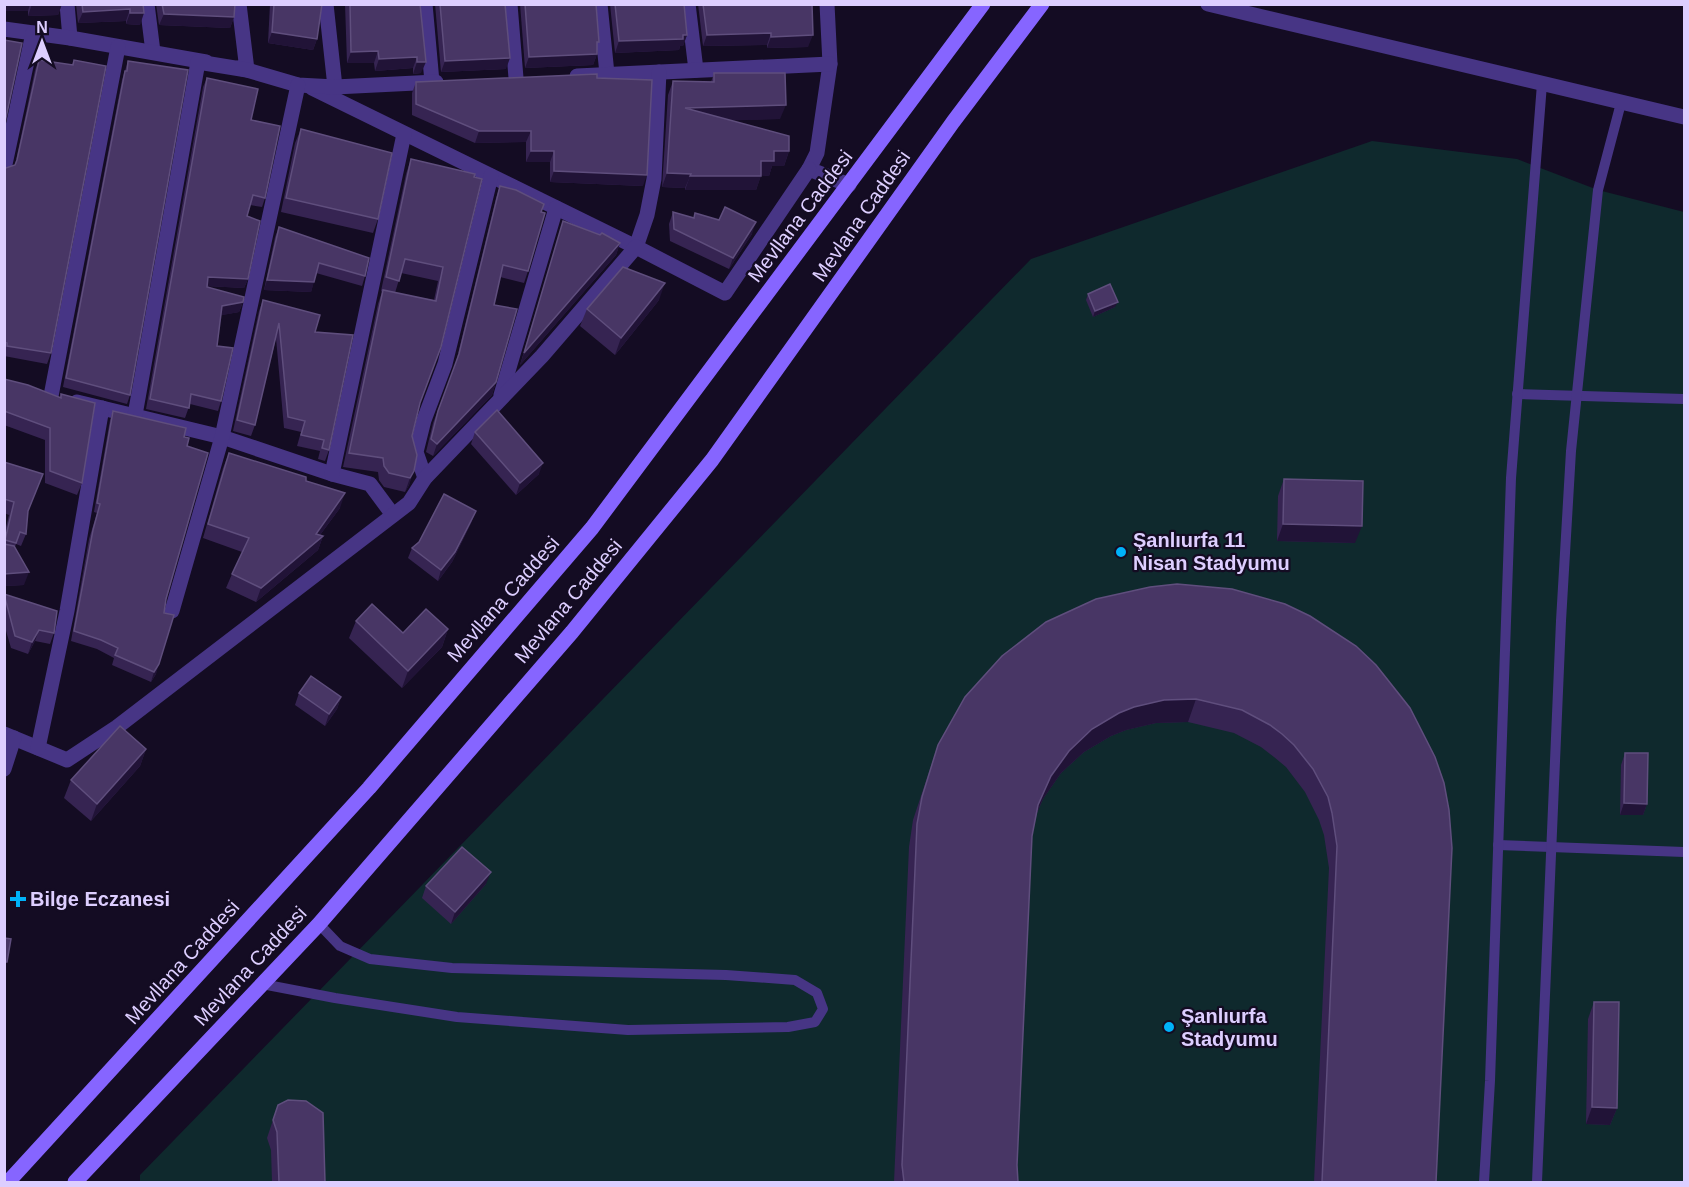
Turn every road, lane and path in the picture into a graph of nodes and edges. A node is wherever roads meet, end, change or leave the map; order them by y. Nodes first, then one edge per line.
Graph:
1 (67, 4) edge
2 (147, 4) edge
3 (238, 4) edge
4 (326, 4) edge
5 (426, 4) edge
6 (510, 4) edge
7 (600, 4) edge
8 (688, 4) edge
9 (826, 4) edge
10 (983, 4) edge
11 (1042, 4) edge
12 (1208, 4) edge
13 (4, 29) edge
14 (33, 33) junction
15 (70, 38) junction
16 (118, 47) junction
17 (153, 52) junction
18 (830, 64) junction
19 (247, 70) junction
20 (696, 70) junction
21 (659, 72) junction
22 (607, 74) junction
23 (561, 76) edge
24 (516, 78) edge
25 (453, 81) edge
26 (432, 82) junction
27 (1542, 84) junction
28 (302, 86) junction
29 (336, 87) junction
30 (1621, 103) junction
31 (1684, 117) edge
32 (404, 134) junction
33 (4, 169) edge
34 (809, 169) junction
35 (491, 176) junction
36 (849, 185) junction
37 (556, 208) junction
38 (636, 247) junction
39 (33, 390) edge
40 (1517, 394) junction
41 (51, 396) junction
42 (1577, 396) junction
43 (500, 399) junction
44 (1684, 399) edge
45 (102, 408) junction
46 (135, 415) junction
47 (222, 437) junction
48 (332, 474) junction
49 (425, 478) junction
50 (393, 515) junction
51 (172, 611) dead end
52 (9, 736) edge
53 (38, 748) junction
54 (4, 769) edge
55 (1498, 845) junction
56 (1552, 846) junction
57 (1684, 852) edge
58 (319, 924) junction
59 (262, 984) junction
60 (8, 1178) edge
61 (75, 1182) edge
62 (1484, 1182) edge
63 (1537, 1182) edge

1 - 15 street
2 - 17 street
3 - 19 street
4 - 29 street
5 - 26 street
6 - 24 street
7 - 22 street
8 - 20 street
9 - 18 street
10 - 36 main road, Mevllana Caddesi
11 - 58 main road, Mevlana Caddesi
12 - 27 street
13 - 14 street
14 - 15 street
14 - 33 street
15 - 16 street
16 - 17 street
16 - 41 street
17 - 19 street
18 - 20 street
18 - 34 street
19 - 28 street
19 - 46 street
20 - 21 street
21 - 22 street
21 - 38 street
22 - 23 street
25 - 26 street
26 - 29 street
27 - 30 street
27 - 40 lane
28 - 29 street
28 - 32 street
28 - 47 street
30 - 31 street
30 - 42 lane
32 - 35 street
32 - 48 street
34 - 36 street
34 - 38 street
35 - 37 street
35 - 49 street
36 - 60 main road, Mevllana Caddesi
37 - 38 street
37 - 43 street
38 - 43 street
39 - 41 street
40 - 42 lane
40 - 55 lane
41 - 45 street
42 - 44 lane
42 - 56 lane
43 - 49 street
45 - 46 street
45 - 53 street
46 - 47 street
47 - 48 street
47 - 51 street
48 - 50 street
49 - 50 street
50 - 53 street
52 - 53 street
52 - 54 street
55 - 56 lane
55 - 62 lane
56 - 57 lane
56 - 63 lane
58 - 59 main road, Mevlana Caddesi
58 - 59 lane
59 - 61 main road, Mevlana Caddesi

